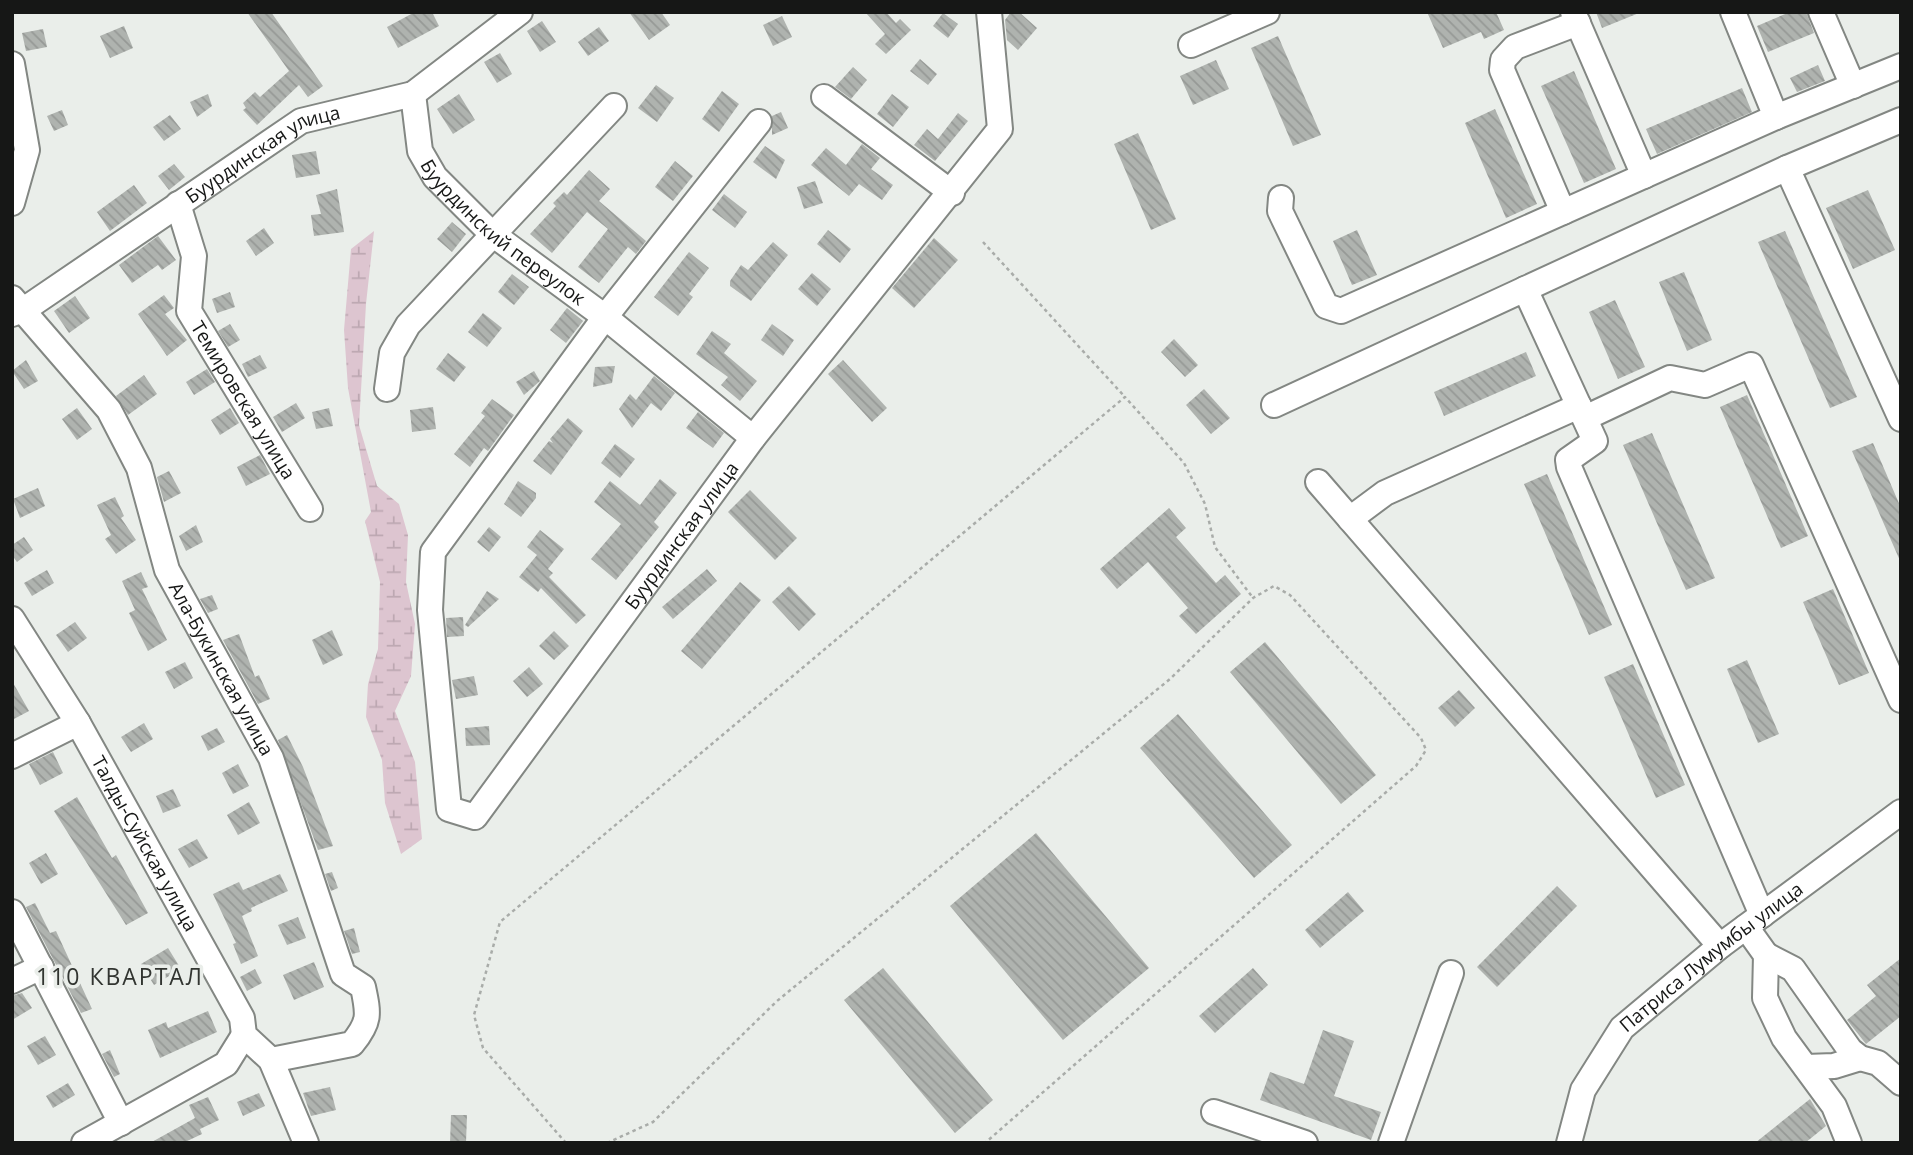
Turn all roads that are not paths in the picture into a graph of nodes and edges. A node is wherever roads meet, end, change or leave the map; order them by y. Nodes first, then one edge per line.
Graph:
1 (520, 12) edge
2 (989, 12) edge
3 (1267, 12) edge
4 (1733, 12) edge
5 (1821, 12) edge
6 (1575, 18) edge
7 (1191, 45) dead end
8 (12, 64) edge
9 (1901, 66) edge
10 (1853, 86) junction
11 (413, 94) junction
12 (824, 97) dead end
13 (614, 106) dead end
14 (1776, 117) junction
15 (1901, 120) edge
16 (759, 122) dead end
17 (1787, 168) junction
18 (1644, 176) junction
19 (952, 192) junction
20 (1281, 198) dead end
21 (12, 203) edge
22 (178, 204) junction
23 (1563, 212) junction
24 (491, 233) junction
25 (1525, 289) junction
26 (16, 307) edge
27 (605, 317) junction
28 (387, 389) dead end
29 (1274, 405) dead end
30 (1582, 412) junction
31 (1901, 419) edge
32 (753, 438) junction
33 (1318, 482) dead end
34 (310, 509) dead end
35 (1350, 519) junction
36 (433, 552) joint
37 (12, 619) edge
38 (1901, 701) edge
39 (78, 723) junction
40 (12, 756) edge
41 (1901, 812) edge
42 (12, 912) edge
43 (1754, 921) junction
44 (1720, 946) junction
45 (1766, 955) junction
46 (41, 967) junction
47 (1451, 974) dead end
48 (12, 981) edge
49 (244, 1035) junction
50 (1860, 1058) junction
51 (271, 1060) junction
52 (1806, 1067) junction
53 (1901, 1083) edge
54 (1214, 1112) dead end
55 (121, 1124) junction
56 (84, 1143) edge
57 (306, 1143) edge
58 (1306, 1143) edge
59 (1391, 1143) edge
60 (1569, 1143) edge
61 (1849, 1143) edge

1 - 11 street, Буурдинская улица
2 - 19 street, Буурдинская улица
3 - 7 street
4 - 14 street
5 - 10 street
6 - 18 street
6 - 23 street
8 - 21 street
9 - 10 street
10 - 14 street
11 - 22 street, Буурдинская улица
11 - 24 street, Буурдинский переулок
12 - 19 street
13 - 24 street
14 - 18 street
15 - 17 street
16 - 27 street, Буурдинский переулок
17 - 25 street
17 - 31 street
18 - 23 street
19 - 32 street, Буурдинская улица
20 - 23 street
22 - 26 street, Буурдинская улица
22 - 34 street, Темировская улица
24 - 27 street, Буурдинский переулок
24 - 28 street
25 - 29 street
25 - 30 street
26 - 51 street, Ала-Букинская улица
27 - 32 street, Буурдинский переулок
27 - 36 street, Буурдинский переулок
30 - 35 street
30 - 38 street
30 - 43 street
32 - 36 street, Буурдинская улица
33 - 35 street
35 - 44 street
37 - 39 street, Талды-Суйская улица
39 - 40 street
39 - 49 street, Талды-Суйская улица
41 - 43 street, Патриса Лумумбы улица
42 - 46 street
43 - 44 street, Патриса Лумумбы улица
43 - 45 street
44 - 60 street, Патриса Лумумбы улица
45 - 50 street
45 - 52 street
46 - 48 street
46 - 55 street
47 - 59 street
49 - 51 street, Талды-Суйская улица
49 - 55 street
50 - 52 street
50 - 53 street
51 - 57 street, Талды-Суйская улица
52 - 61 street
54 - 58 street
55 - 56 street

